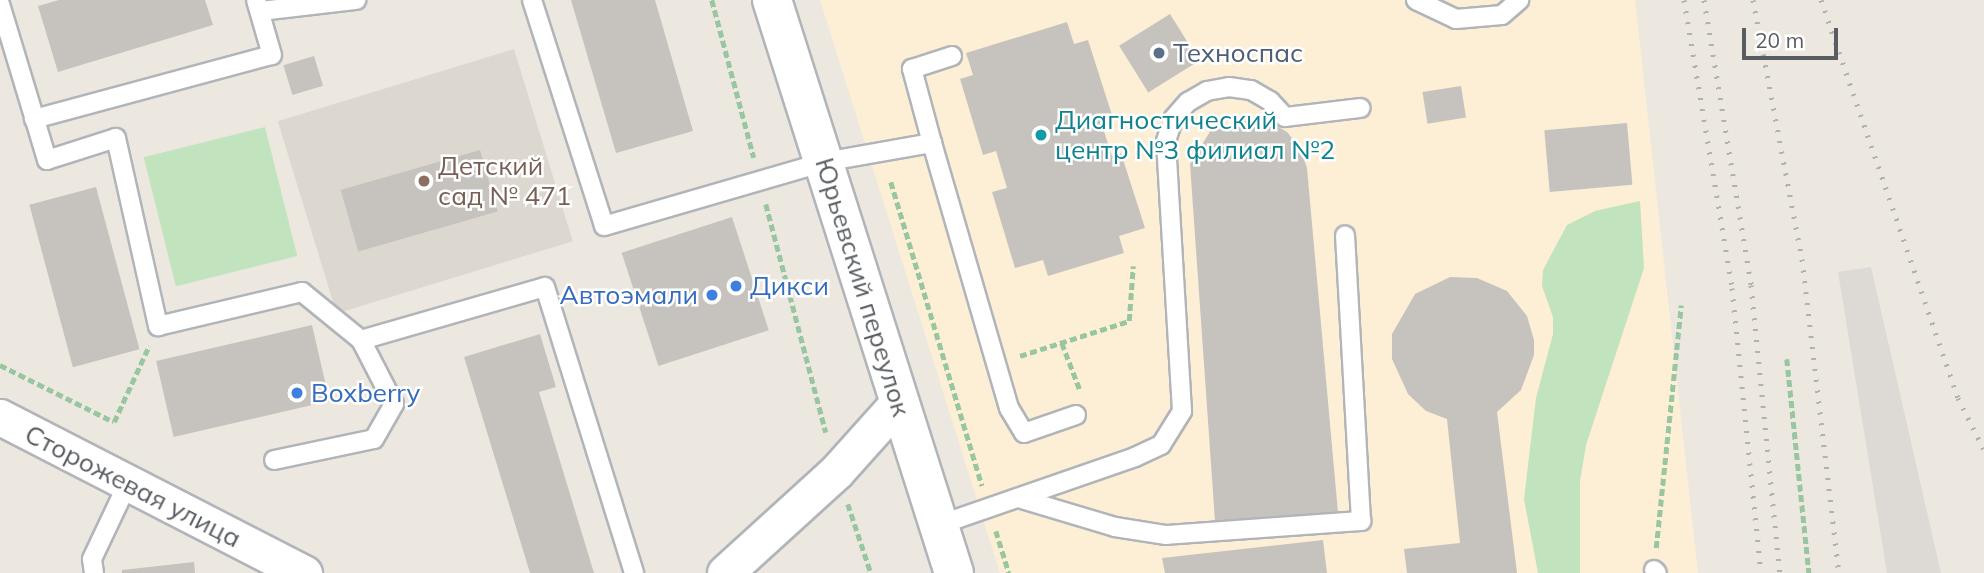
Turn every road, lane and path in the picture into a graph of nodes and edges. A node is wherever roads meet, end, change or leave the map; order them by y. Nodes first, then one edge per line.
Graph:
1 (356, 0) edge
2 (532, 0) edge
3 (712, 0) edge
4 (772, 0) edge
5 (1416, 0) edge
6 (1519, 0) edge
7 (0, 4) edge
8 (259, 6) edge
9 (952, 56) dead end
10 (1360, 108) dead end
11 (34, 119) junction
12 (932, 143) junction
13 (824, 162) junction
14 (760, 180) junction
15 (891, 182) dead end
16 (1345, 235) dead end
17 (1133, 266) dead end
18 (1681, 304) dead end
19 (158, 326) junction
20 (361, 340) junction
21 (1061, 343) junction
22 (1787, 359) dead end
23 (996, 364) junction
24 (0, 365) edge
25 (898, 403) junction
26 (1076, 415) joint
27 (0, 417) edge
28 (274, 460) dead end
29 (836, 472) junction
30 (128, 483) junction
31 (1018, 498) junction
32 (988, 506) junction
33 (939, 525) junction
34 (1655, 572) edge
35 (94, 573) edge
36 (304, 573) edge
37 (634, 573) edge
38 (725, 573) edge
39 (872, 573) edge
40 (954, 573) edge
41 (1009, 573) edge
42 (1809, 573) edge

1 - 8 lane
2 - 14 lane
3 - 14 path
4 - 13 street, Юрьевский переулок
5 - 6 lane
7 - 11 lane
8 - 11 lane
9 - 12 lane
10 - 31 lane
11 - 19 lane
12 - 13 lane
12 - 23 lane
13 - 14 lane
13 - 25 street, Юрьевский переулок
14 - 29 path
15 - 32 path
16 - 31 lane
17 - 21 path
18 - 34 path
19 - 20 lane
19 - 24 path
20 - 28 lane
20 - 37 lane
21 - 23 path
21 - 26 path
22 - 42 path
23 - 26 lane
25 - 29 street
25 - 33 street, Юрьевский переулок
27 - 30 street, Сторожевая улица
29 - 38 street
29 - 39 path
30 - 35 lane
30 - 36 street, Сторожевая улица
31 - 32 lane
32 - 33 lane
32 - 41 path
33 - 40 street, Юрьевский переулок

